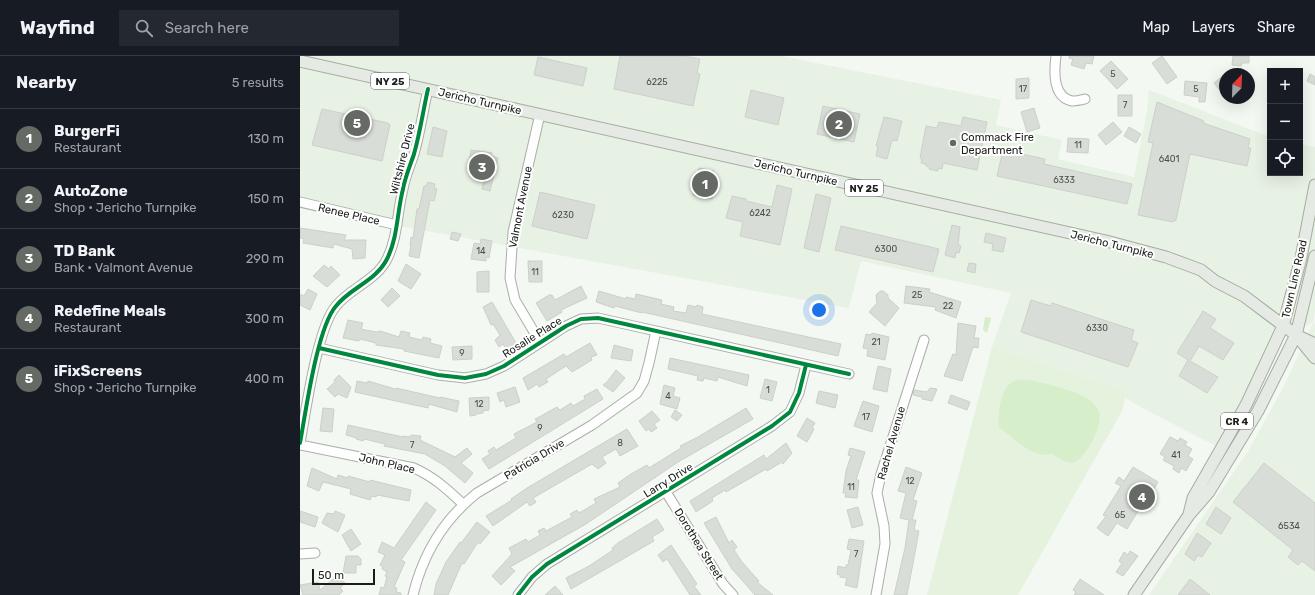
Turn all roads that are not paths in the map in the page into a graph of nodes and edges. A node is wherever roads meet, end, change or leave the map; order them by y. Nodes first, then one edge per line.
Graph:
1 (1056, 56) edge
2 (300, 61) edge
3 (428, 89) junction
4 (1085, 99) dead end
5 (540, 114) junction
6 (1315, 185) edge
7 (300, 202) edge
8 (397, 225) junction
9 (1315, 256) edge
10 (1283, 326) junction
11 (656, 331) junction
12 (1296, 335) junction
13 (924, 340) dead end
14 (540, 342) junction
15 (1315, 344) edge
16 (319, 348) junction
17 (1315, 358) edge
18 (806, 366) junction
19 (848, 374) dead end
20 (300, 444) edge
21 (666, 492) junction
22 (463, 504) junction
23 (1189, 515) junction
24 (315, 553) dead end
25 (300, 554) edge
26 (413, 595) edge
27 (518, 595) edge
28 (733, 595) edge
29 (876, 595) edge
30 (1134, 595) edge

1 - 4 street
2 - 3 main road, Jericho Turnpike / NY 25
3 - 5 main road, Jericho Turnpike / NY 25
3 - 8 street, Wiltshire Drive
5 - 10 main road, Jericho Turnpike / NY 25
5 - 14 street, Valmont Avenue
6 - 10 main road, Town Line Road / CR 4
7 - 8 street, Renee Place
8 - 16 street, Wiltshire Drive
9 - 12 main road, Town Line Road / CR 4
10 - 12 main road, Jericho Turnpike / NY 25
10 - 23 main road, CR 4
11 - 14 street, Rosalie Place
11 - 18 street, Rosalie Place
11 - 22 street, Patricia Drive
12 - 15 main road, Jericho Turnpike / NY 25
12 - 17 main road, Jericho Turnpike / NY 25
12 - 23 main road, CR 4
13 - 29 street, Rachel Avenue
14 - 16 street, Rosalie Place
16 - 20 street, Wiltshire Drive
18 - 19 street, Rosalie Place
18 - 21 street, Larry Drive
20 - 22 street, John Place
21 - 27 street, Larry Drive
21 - 28 street, Dorothea Street
22 - 26 street, Patricia Drive
23 - 30 main road, CR 4
24 - 25 street

